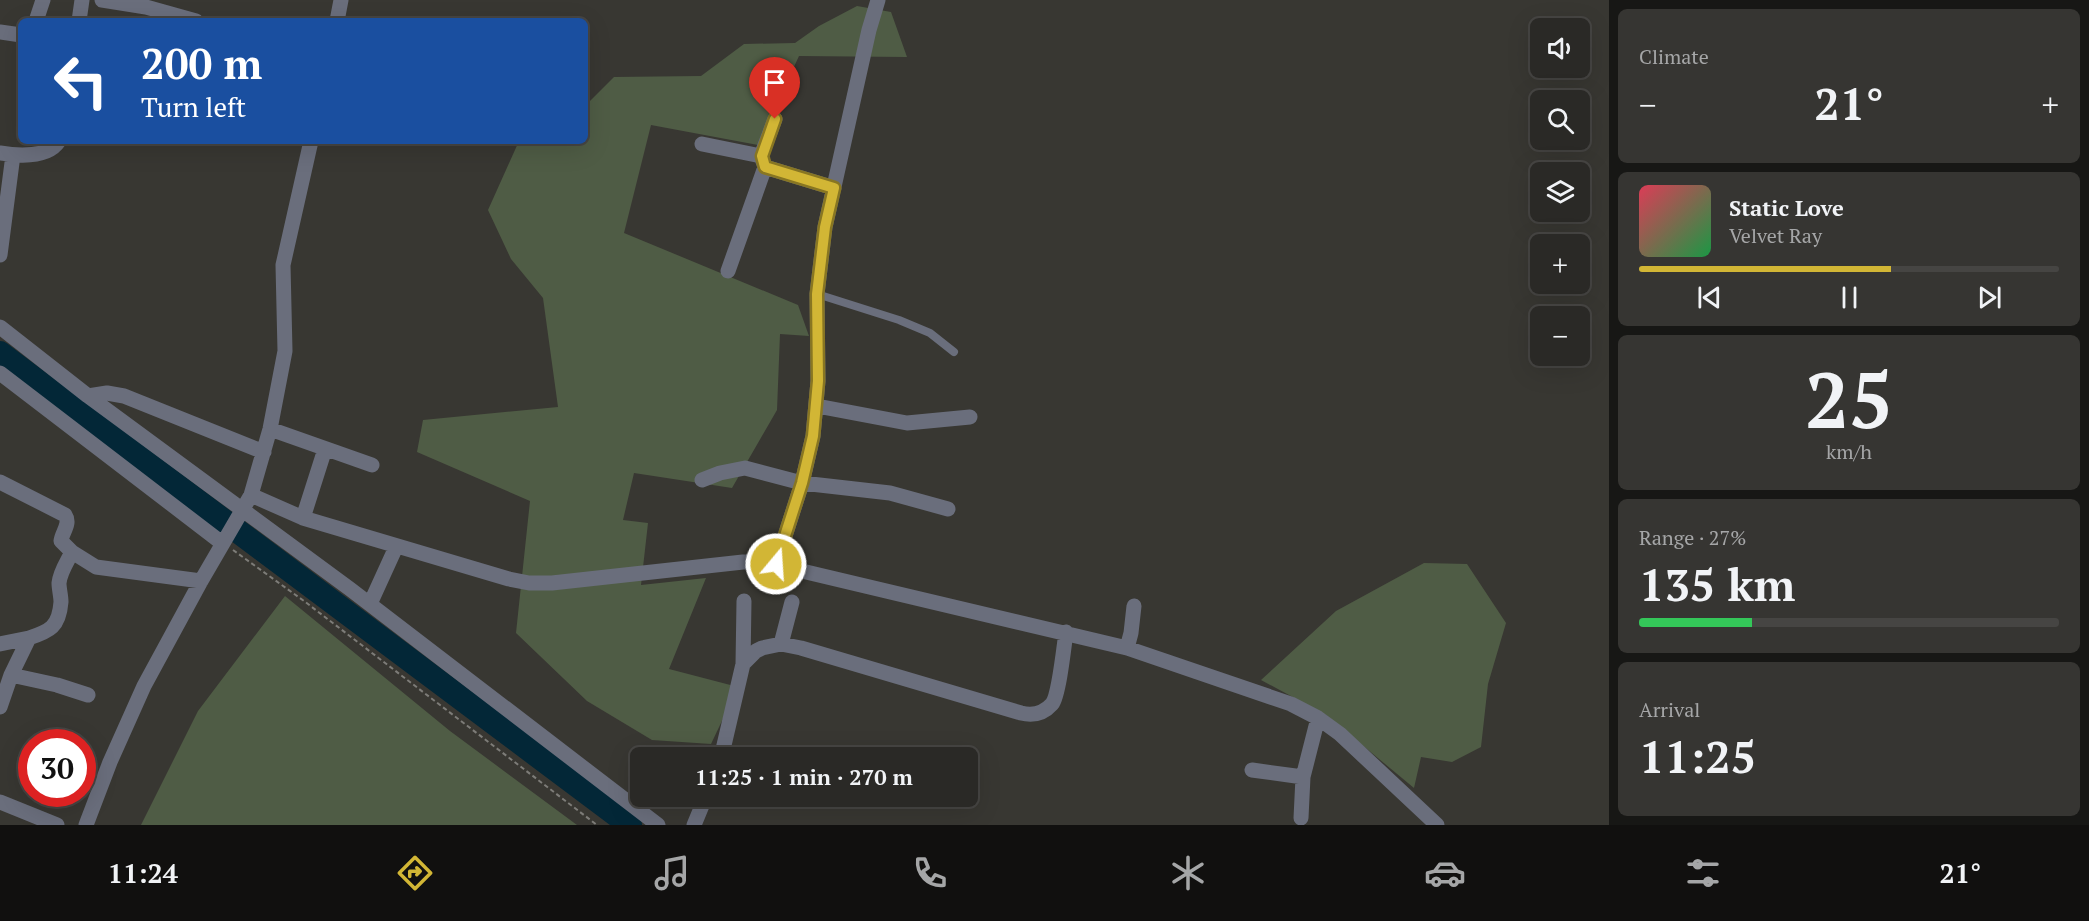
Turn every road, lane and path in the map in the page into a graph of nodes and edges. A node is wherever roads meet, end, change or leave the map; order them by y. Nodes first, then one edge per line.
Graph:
1 (43, 0) edge
2 (81, 0) edge
3 (102, 0) edge
4 (341, 0) edge
5 (878, 0) edge
6 (140, 3) edge
7 (37, 18) edge
8 (78, 18) edge
9 (187, 18) edge
10 (338, 18) edge
11 (0, 32) edge
12 (18, 35) edge
13 (775, 119) dead end
14 (56, 144) edge
15 (310, 144) edge
16 (702, 144) dead end
17 (7, 154) edge
18 (764, 161) junction
19 (834, 188) junction
20 (0, 255) edge
21 (728, 272) dead end
22 (817, 294) junction
23 (0, 327) edge
24 (954, 352) dead end
25 (0, 373) edge
26 (88, 396) junction
27 (817, 406) junction
28 (970, 417) dead end
29 (270, 429) junction
30 (325, 449) junction
31 (264, 452) junction
32 (372, 465) dead end
33 (702, 480) dead end
34 (0, 482) edge
35 (802, 483) junction
36 (251, 495) junction
37 (948, 509) dead end
38 (241, 513) junction
39 (303, 519) junction
40 (224, 541) junction
41 (396, 547) junction
42 (72, 552) junction
43 (776, 564) junction
44 (201, 582) junction
45 (744, 601) dead end
46 (792, 602) dead end
47 (370, 604) junction
48 (1134, 606) dead end
49 (1066, 632) junction
50 (29, 638) junction
51 (0, 644) edge
52 (781, 645) junction
53 (1127, 648) junction
54 (743, 664) junction
55 (11, 675) junction
56 (88, 695) dead end
57 (0, 707) edge
58 (1318, 718) junction
59 (724, 747) edge
60 (1252, 770) dead end
61 (1303, 777) junction
62 (0, 802) edge
63 (701, 807) edge
64 (1301, 818) dead end
65 (57, 825) edge
66 (86, 825) edge
67 (597, 825) edge
68 (658, 825) edge
69 (694, 825) edge
70 (1437, 825) edge

1 - 7 street
2 - 8 street
3 - 6 street
4 - 10 street
5 - 19 street
6 - 9 street
11 - 12 street
13 - 18 street
14 - 17 street
15 - 29 street
16 - 18 street
17 - 20 street
18 - 19 street
18 - 21 street
19 - 22 street
22 - 24 lane
22 - 27 street
23 - 26 street
25 - 40 street
26 - 31 street
26 - 38 street
27 - 28 street
27 - 35 street
29 - 30 street
29 - 31 street
30 - 32 street
30 - 39 street
31 - 36 street
33 - 35 street
34 - 42 street
35 - 37 street
35 - 43 street
36 - 38 street
36 - 39 street
38 - 40 street
38 - 47 street
39 - 41 street
40 - 44 street
40 - 67 path
41 - 43 street
41 - 47 street
42 - 44 street
42 - 50 street
43 - 49 street
44 - 66 street
45 - 54 street
46 - 52 street
47 - 68 street
48 - 53 street
49 - 52 street
49 - 53 street
50 - 51 street
50 - 55 street
52 - 54 street
53 - 58 street
54 - 59 street
55 - 56 street
55 - 57 street
58 - 61 street
58 - 70 street
60 - 61 street
61 - 64 street
62 - 65 street
63 - 69 street

